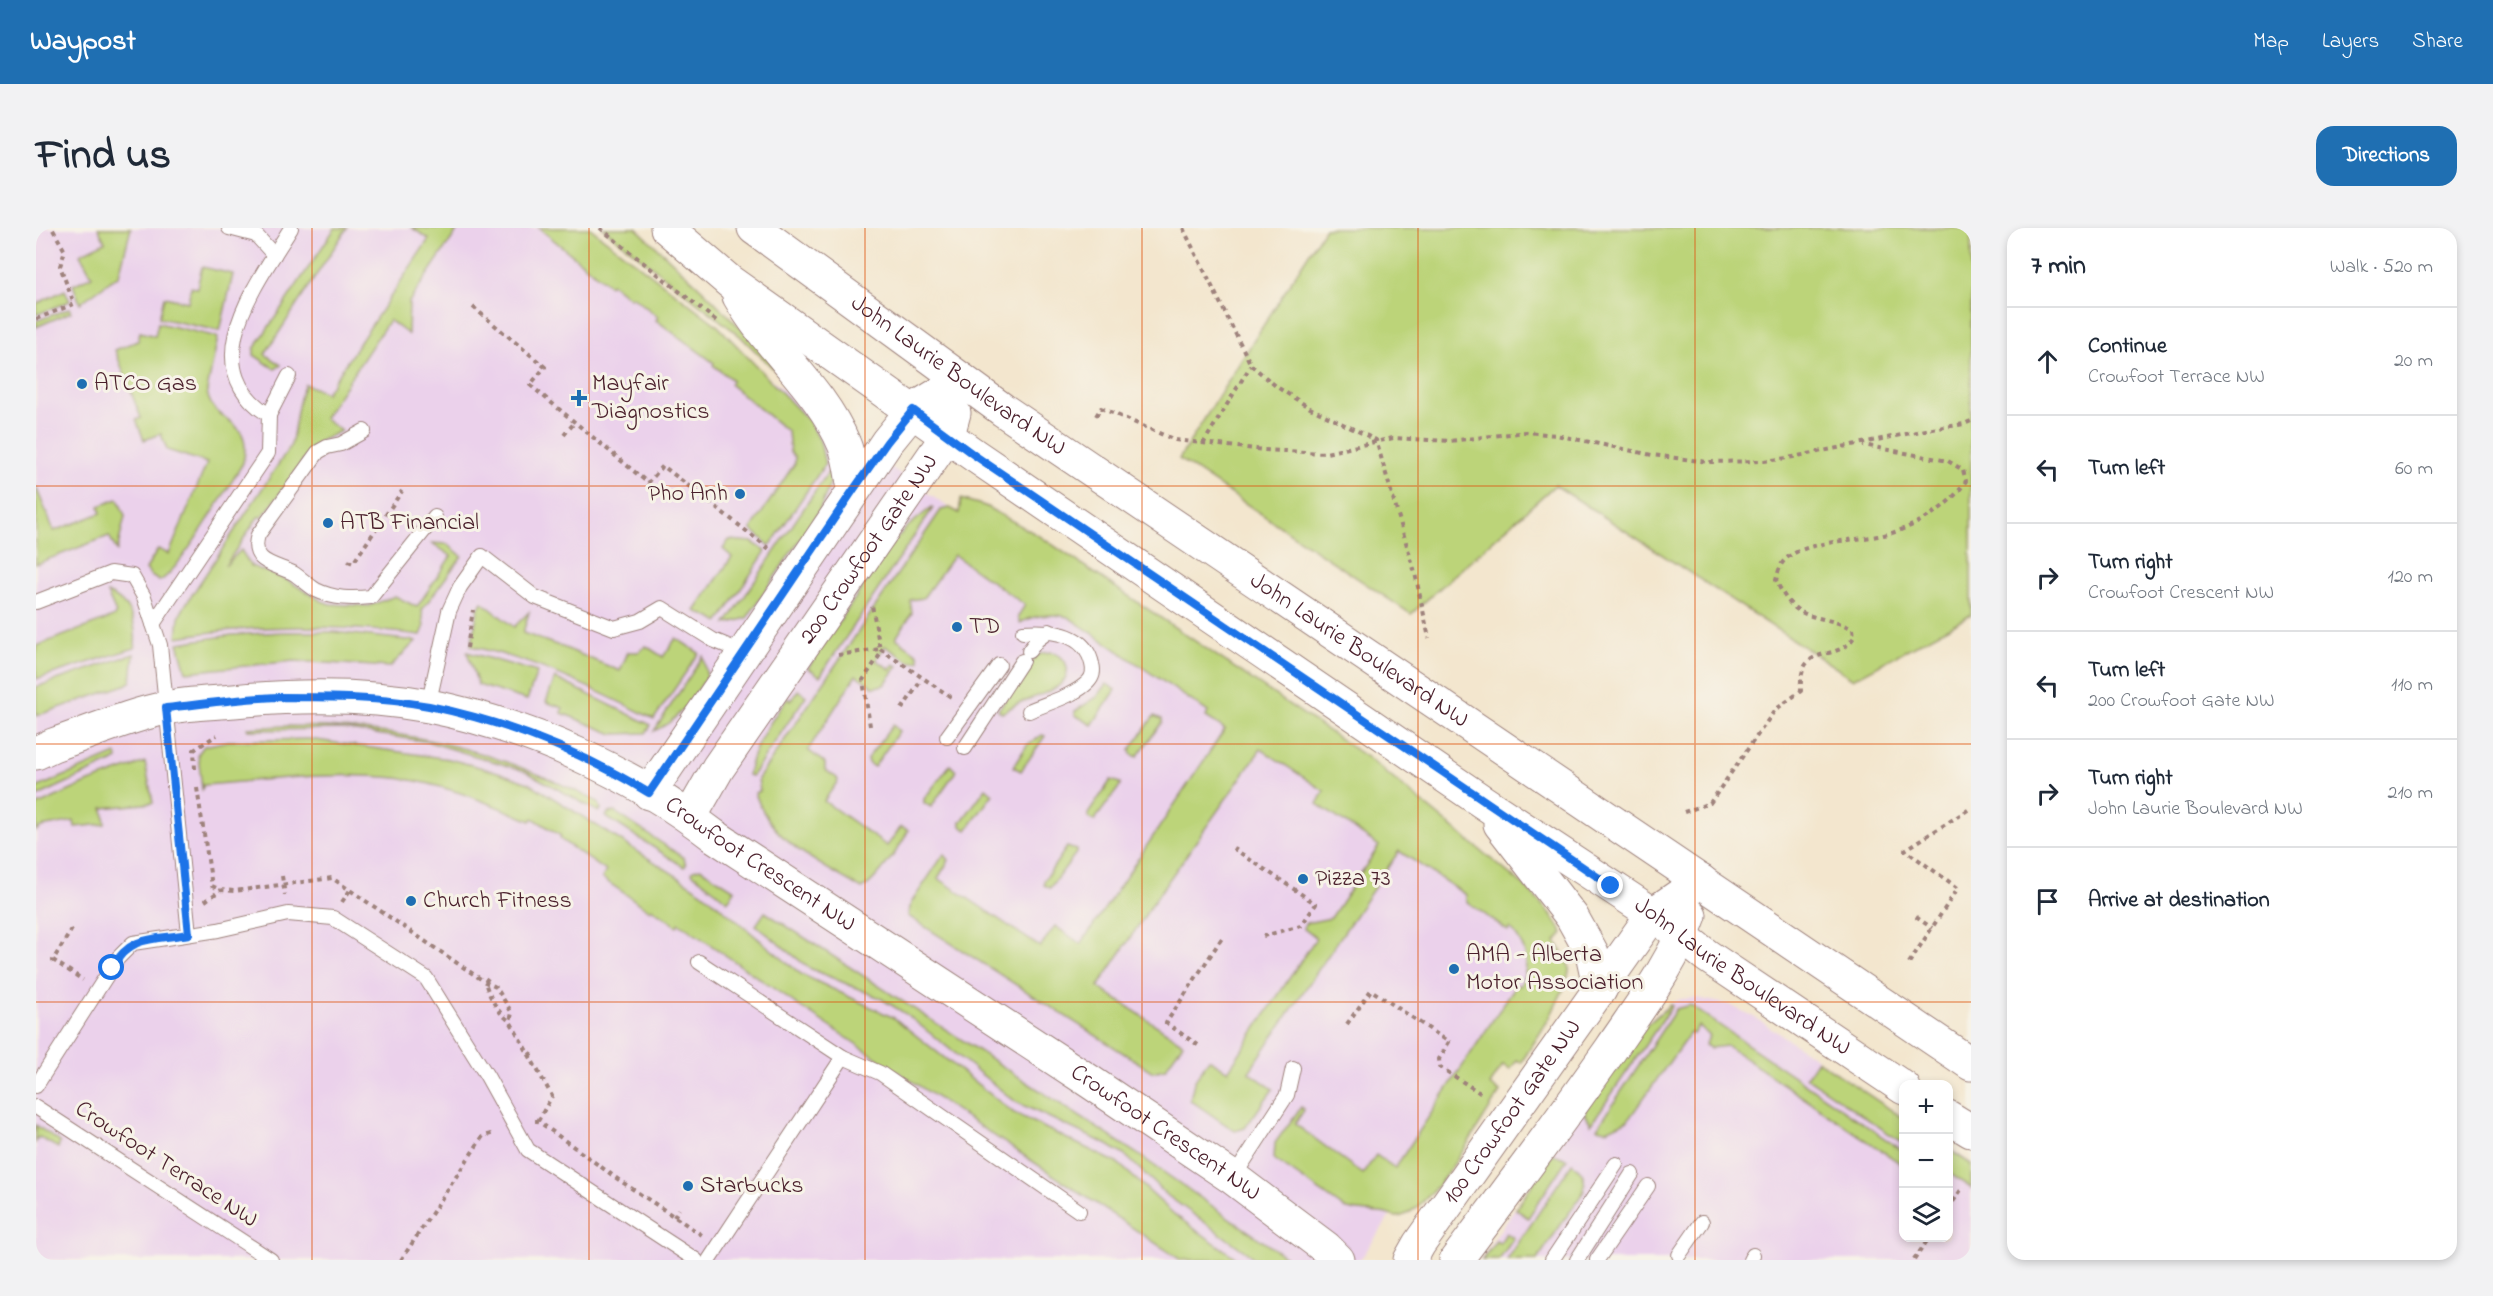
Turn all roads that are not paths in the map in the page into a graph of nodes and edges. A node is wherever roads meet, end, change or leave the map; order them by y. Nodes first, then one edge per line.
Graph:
1 (229, 228) edge
2 (291, 228) edge
3 (667, 228) edge
4 (754, 228) edge
5 (274, 255) junction
6 (730, 282) junction
7 (289, 376) dead end
8 (962, 380) junction
9 (913, 410) junction
10 (270, 415) junction
11 (364, 431) dead end
12 (948, 435) junction
13 (854, 489) junction
14 (435, 517) dead end
15 (36, 602) edge
16 (153, 624) junction
17 (1023, 632) dead end
18 (1049, 632) junction
19 (746, 653) junction
20 (999, 665) dead end
21 (428, 706) junction
22 (166, 708) junction
23 (1029, 711) dead end
24 (947, 737) dead end
25 (964, 748) dead end
26 (36, 753) edge
27 (649, 793) junction
28 (1483, 802) junction
29 (690, 818) junction
30 (1701, 880) junction
31 (1653, 914) junction
32 (189, 934) junction
33 (1682, 936) junction
34 (699, 962) dead end
35 (1600, 990) junction
36 (843, 1057) junction
37 (1971, 1064) edge
38 (1293, 1068) dead end
39 (1899, 1085) edge
40 (36, 1086) edge
41 (36, 1107) edge
42 (1953, 1120) edge
43 (1971, 1131) edge
44 (1616, 1164) dead end
45 (1632, 1174) dead end
46 (1233, 1178) junction
47 (1648, 1186) dead end
48 (1079, 1211) dead end
49 (1702, 1222) dead end
50 (1679, 1255) dead end
51 (271, 1260) edge
52 (696, 1260) edge
53 (709, 1260) edge
54 (1338, 1260) edge
55 (1410, 1260) edge
56 (1456, 1260) edge
57 (1552, 1260) edge
58 (1577, 1260) edge
59 (1597, 1260) edge

1 - 5 lane
2 - 5 lane
3 - 6 street, John Laurie Boulevard NW
4 - 8 street, John Laurie Boulevard NW
5 - 10 lane
6 - 9 street, John Laurie Boulevard NW
6 - 13 street
7 - 10 lane
8 - 9 street, 200 Crowfoot Gate NW
8 - 12 street, 200 Crowfoot Gate NW
8 - 30 street, John Laurie Boulevard NW
9 - 12 street, John Laurie Boulevard NW
9 - 13 street, 200 Crowfoot Gate NW
10 - 16 lane
11 - 14 lane
12 - 28 street, John Laurie Boulevard NW
12 - 29 street, 200 Crowfoot Gate NW
13 - 19 street, 200 Crowfoot Gate NW
15 - 16 lane
16 - 22 lane
17 - 18 lane
18 - 23 lane
18 - 25 lane
19 - 21 lane
19 - 27 street, 200 Crowfoot Gate NW
20 - 24 lane
21 - 22 street, Crowfoot Crescent NW
21 - 27 street, Crowfoot Crescent NW
22 - 26 street, Crowfoot Crescent NW
22 - 32 lane
27 - 29 street, Crowfoot Crescent NW
28 - 31 street, John Laurie Boulevard NW
28 - 35 street
29 - 46 street, Crowfoot Crescent NW
30 - 31 street, 100 Crowfoot Gate NW
30 - 33 street, 100 Crowfoot Gate NW
30 - 37 street, John Laurie Boulevard NW
31 - 33 street, John Laurie Boulevard NW
31 - 35 street, 100 Crowfoot Gate NW
32 - 40 lane
32 - 52 lane
33 - 39 street, John Laurie Boulevard NW
33 - 56 street, 100 Crowfoot Gate NW
34 - 36 lane
35 - 55 street, 100 Crowfoot Gate NW
36 - 48 lane
36 - 53 lane
38 - 46 lane
41 - 51 lane, Crowfoot Terrace NW
42 - 43 street
44 - 57 lane
45 - 58 lane
46 - 54 street, Crowfoot Crescent NW
47 - 59 lane
49 - 50 lane

